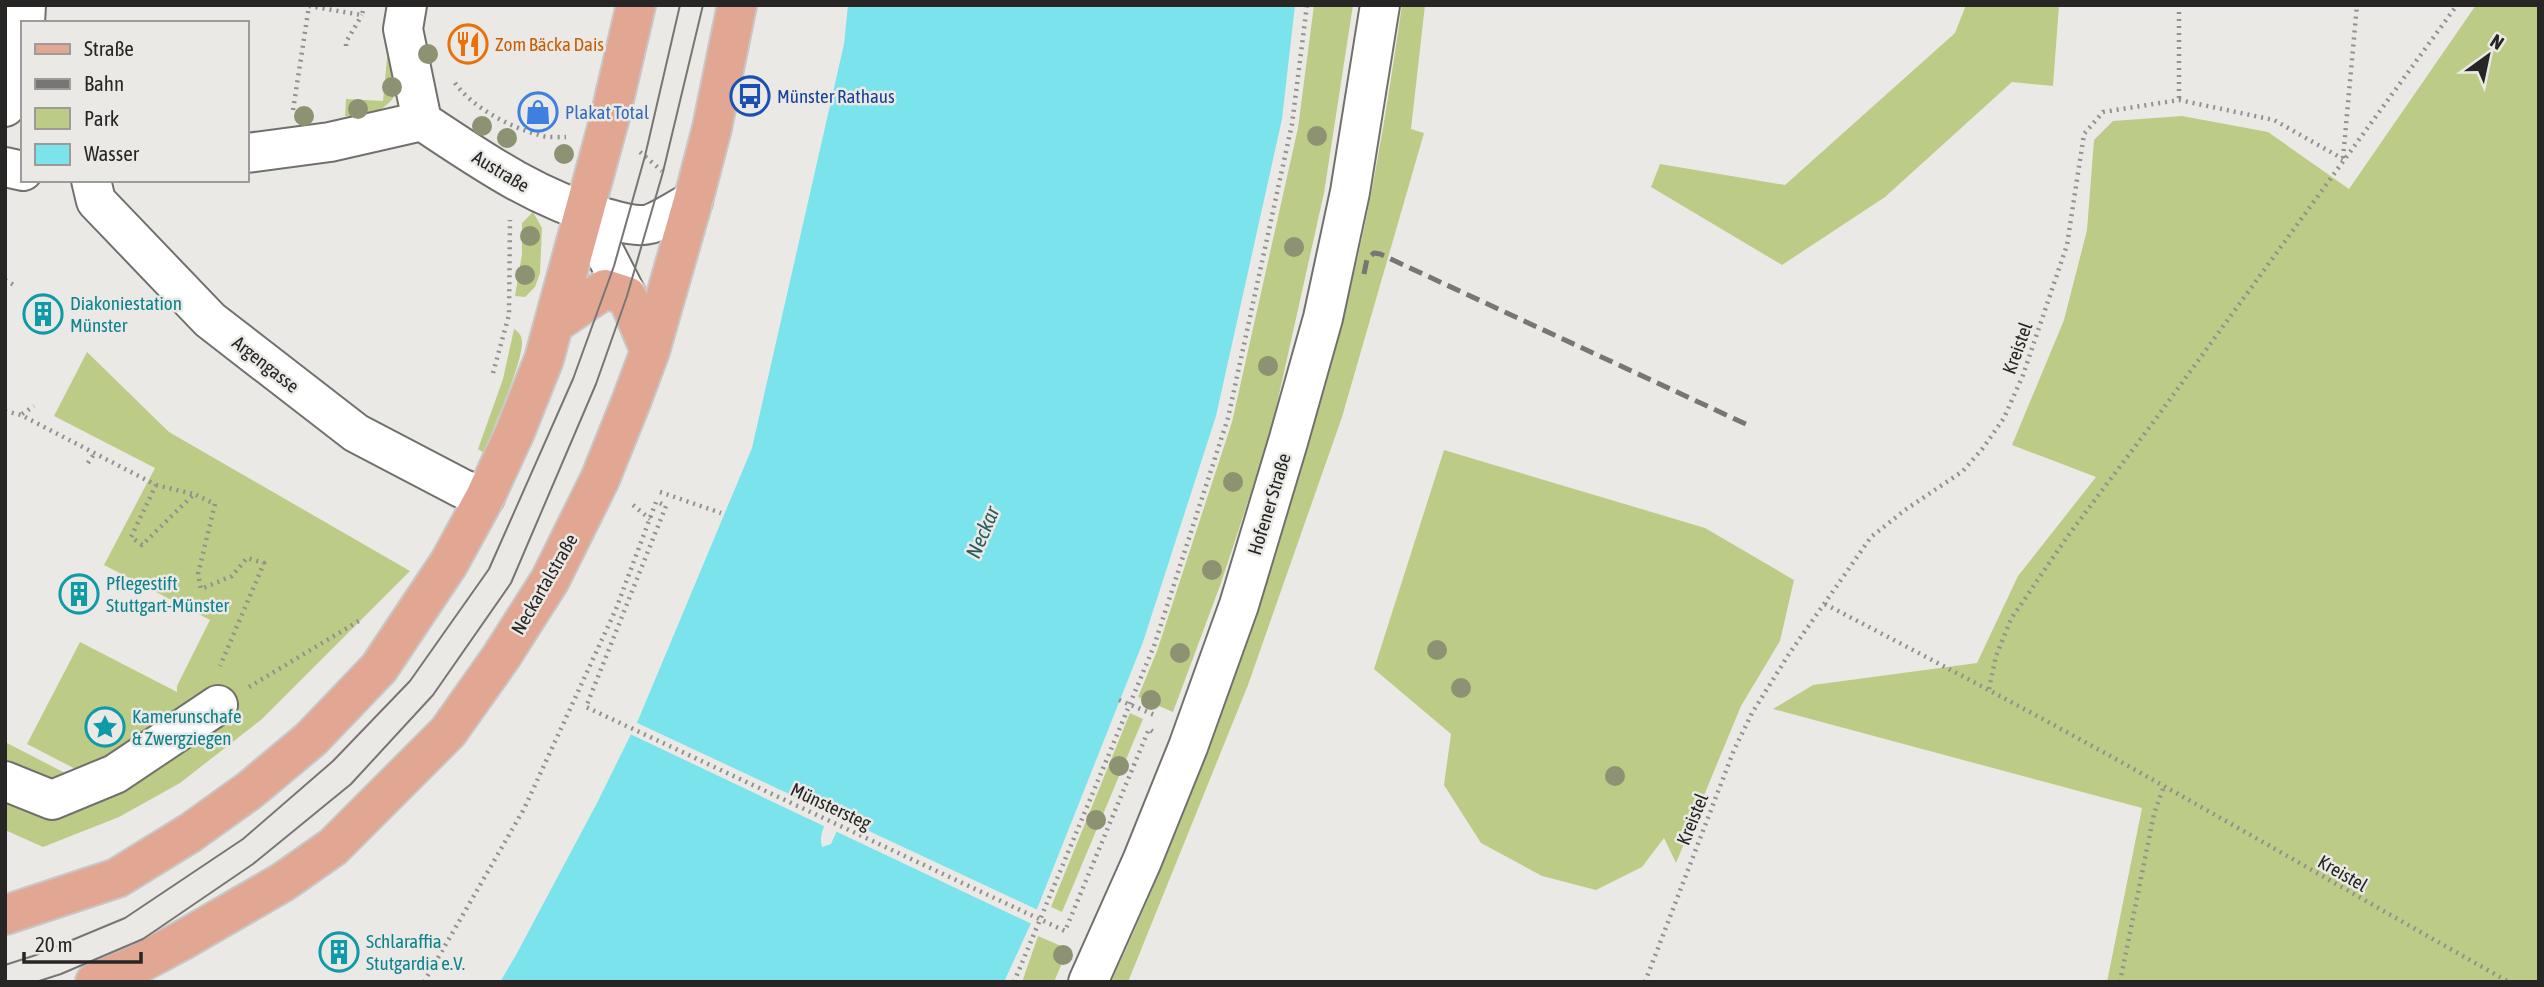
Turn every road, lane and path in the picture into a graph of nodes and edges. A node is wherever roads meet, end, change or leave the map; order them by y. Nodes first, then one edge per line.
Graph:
1 (364, 5) edge
2 (407, 5) edge
3 (636, 5) edge
4 (737, 5) edge
5 (1307, 5) edge
6 (1380, 5) edge
7 (2179, 5) edge
8 (2357, 5) edge
9 (2457, 5) edge
10 (362, 15) junction
11 (21, 45) edge
12 (346, 46) dead end
13 (464, 95) dead end
14 (2179, 100) junction
15 (5, 107) edge
16 (292, 116) dead end
17 (422, 121) junction
18 (540, 136) dead end
19 (248, 153) edge
20 (2343, 159) junction
21 (91, 182) edge
22 (693, 201) junction
23 (584, 212) junction
24 (513, 214) dead end
25 (5, 280) edge
26 (14, 285) dead end
27 (627, 296) junction
28 (554, 324) junction
29 (650, 351) junction
30 (492, 378) dead end
31 (34, 406) dead end
32 (5, 411) edge
33 (21, 415) junction
34 (94, 454) junction
35 (88, 463) dead end
36 (156, 485) junction
37 (660, 492) dead end
38 (194, 495) junction
39 (485, 497) junction
40 (721, 513) dead end
41 (1825, 604) junction
42 (364, 617) dead end
43 (1989, 689) junction
44 (218, 705) junction
45 (1155, 733) dead end
46 (5, 781) edge
47 (2164, 786) junction
48 (5, 915) edge
49 (144, 973) edge
50 (95, 982) edge
51 (424, 982) edge
52 (1014, 982) edge
53 (1088, 982) edge
54 (1645, 982) edge
55 (2120, 982) edge
56 (2509, 982) edge

1 - 10 path
2 - 17 street
3 - 23 main road
4 - 22 main road, Neckartalstraße
5 - 52 path
6 - 53 street, Hofener Straße
7 - 14 path
8 - 20 path
9 - 20 path
10 - 12 path
10 - 16 path
11 - 15 street
13 - 18 path
14 - 20 path, Kreistel
14 - 41 path, Kreistel
17 - 19 street
17 - 23 street, Austraße
20 - 43 path
21 - 39 street, Argengasse
22 - 23 street, Austraße
22 - 29 main road, Neckartalstraße
23 - 27 street
23 - 28 main road
24 - 30 path
25 - 26 path
27 - 28 main road
27 - 29 main road
28 - 39 main road
29 - 49 main road, Neckartalstraße
31 - 33 path
32 - 33 path
33 - 34 path
34 - 35 path
34 - 36 path
36 - 38 path
36 - 38 path
37 - 40 path
38 - 44 path
39 - 48 main road
41 - 43 path, Kreistel
41 - 54 path, Kreistel
42 - 44 path
43 - 47 path, Kreistel
44 - 46 street
45 - 51 path, Münstersteg, bridge
47 - 55 path
47 - 56 path, Kreistel
49 - 50 main road, Neckartalstraße

